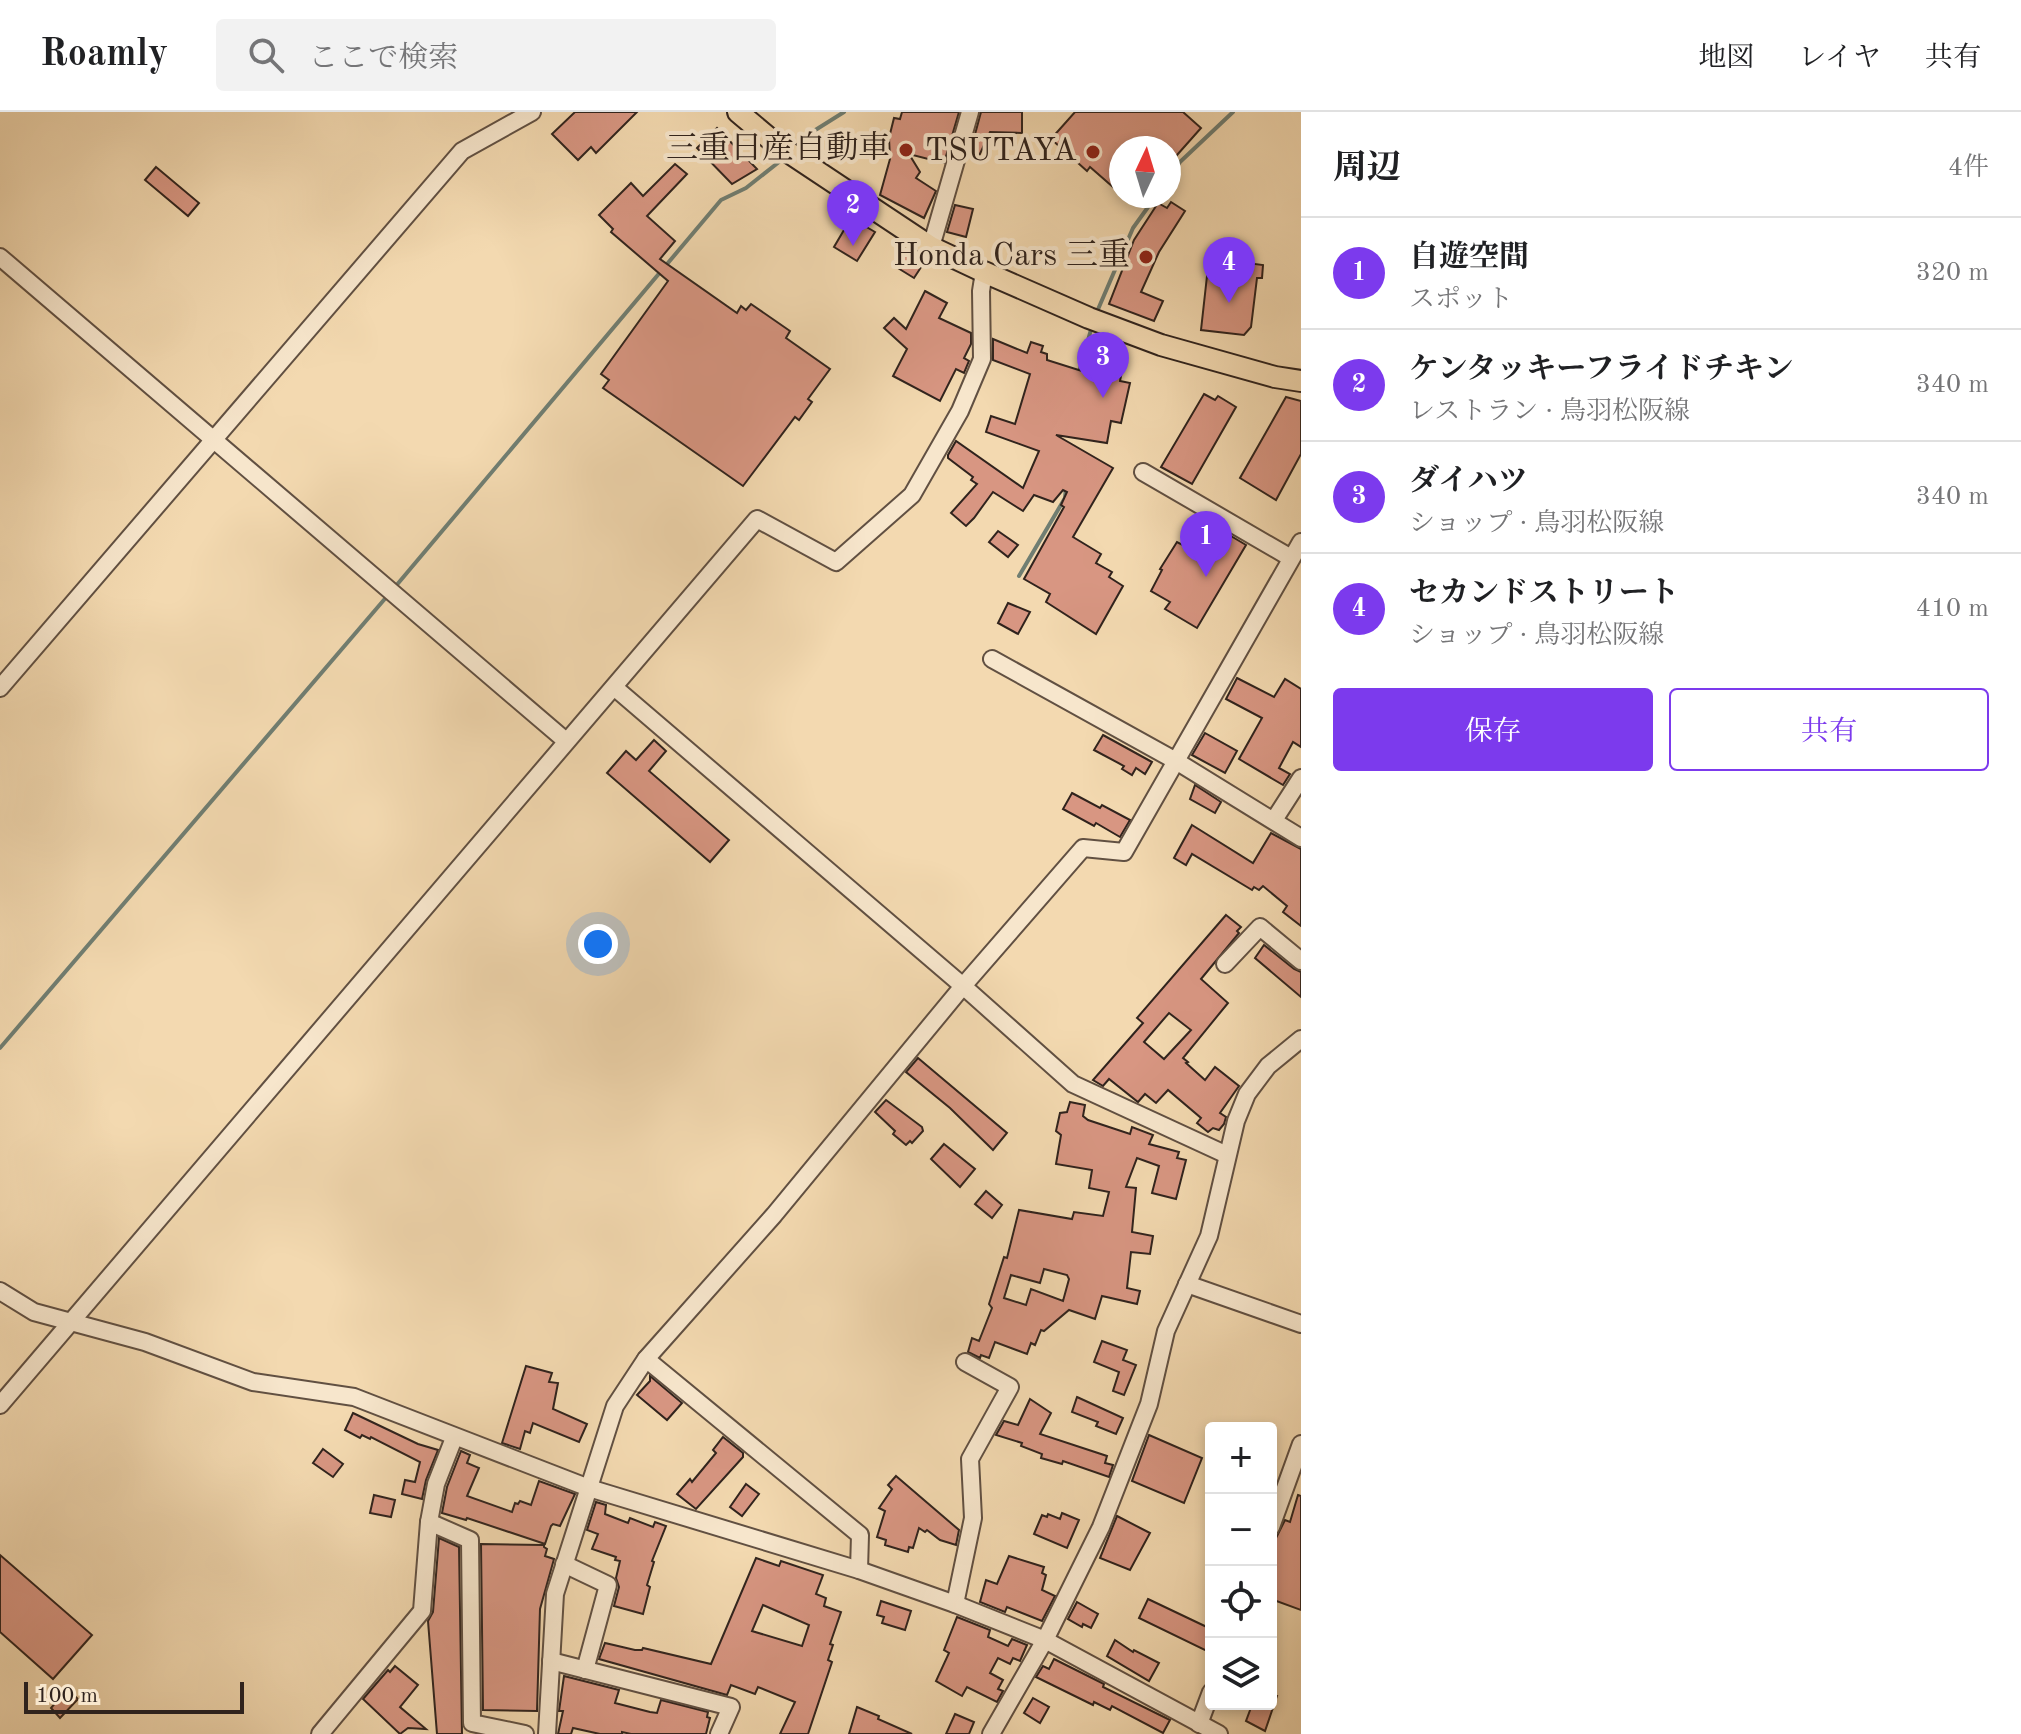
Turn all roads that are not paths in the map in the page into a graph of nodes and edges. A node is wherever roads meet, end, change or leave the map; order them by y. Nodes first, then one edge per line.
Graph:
1 (532, 112) edge
2 (738, 112) edge
3 (970, 112) edge
4 (931, 247) junction
5 (0, 257) edge
6 (984, 272) junction
7 (1301, 381) edge
8 (215, 440) junction
9 (1143, 472) dead end
10 (1301, 542) edge
11 (1291, 558) junction
12 (992, 659) dead end
13 (614, 687) junction
14 (0, 688) edge
15 (566, 741) junction
16 (1176, 761) junction
17 (1301, 778) edge
18 (1274, 820) junction
19 (1301, 838) edge
20 (1301, 961) edge
21 (1225, 964) dead end
22 (963, 986) junction
23 (1301, 1039) edge
24 (1227, 1155) junction
25 (1187, 1284) junction
26 (0, 1291) edge
27 (72, 1321) junction
28 (1301, 1324) edge
29 (646, 1359) junction
30 (965, 1362) dead end
31 (0, 1405) edge
32 (454, 1438) junction
33 (1301, 1444) edge
34 (589, 1488) junction
35 (1277, 1510) edge
36 (429, 1522) junction
37 (564, 1564) junction
38 (859, 1570) junction
39 (955, 1604) junction
40 (1045, 1640) junction
41 (551, 1661) junction
42 (585, 1670) junction
43 (1205, 1708) edge
44 (1199, 1724) junction
45 (470, 1728) edge
46 (997, 1732) edge
47 (320, 1734) edge
48 (525, 1734) edge
49 (547, 1734) edge
50 (719, 1734) edge
51 (1219, 1734) edge

1 - 8 street
2 - 4 main road
3 - 4 street
4 - 6 main road
5 - 8 street
6 - 7 main road
6 - 13 street
8 - 14 street
8 - 15 street
9 - 11 street
10 - 11 street
11 - 16 street
12 - 16 street
13 - 15 street
13 - 22 street
15 - 27 street
16 - 18 street
16 - 22 street
17 - 18 street
18 - 19 street
20 - 21 street
22 - 24 street
22 - 29 street
23 - 24 street
24 - 25 street
25 - 28 street
25 - 40 street
26 - 27 street
27 - 31 street
27 - 32 street
29 - 34 street
29 - 38 street
30 - 39 street
32 - 34 street
32 - 36 street
33 - 35 street
34 - 37 street
34 - 38 street
36 - 45 street
36 - 47 street
37 - 41 street
37 - 42 street
38 - 39 street
39 - 40 street
40 - 44 street
40 - 46 street
41 - 42 street
41 - 49 street
42 - 50 street
43 - 44 street
44 - 51 street
45 - 48 street

